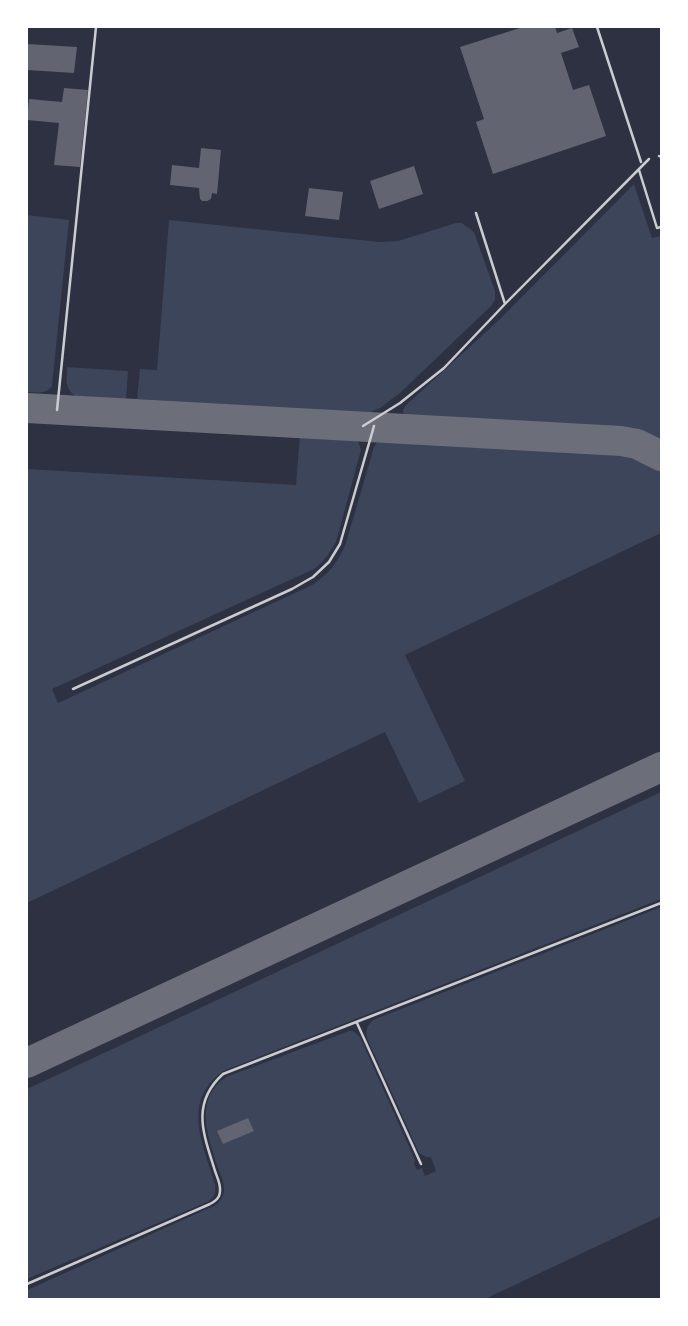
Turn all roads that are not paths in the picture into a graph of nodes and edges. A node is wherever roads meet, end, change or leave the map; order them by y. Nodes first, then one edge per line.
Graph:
1 (96, 27) edge
2 (597, 27) edge
3 (649, 159) dead end
4 (641, 162) dead end
5 (639, 170) junction
6 (476, 213) dead end
7 (661, 227) edge
8 (505, 304) junction
9 (57, 410) dead end
10 (363, 426) dead end
11 (374, 426) dead end
12 (73, 689) dead end
13 (661, 903) edge
14 (357, 1023) junction
15 (421, 1164) dead end
16 (27, 1284) edge

1 - 9 lane
2 - 4 lane
3 - 5 lane
5 - 7 lane
5 - 8 lane
6 - 8 lane
8 - 10 lane
11 - 12 lane
13 - 14 lane
14 - 15 lane
14 - 16 lane

